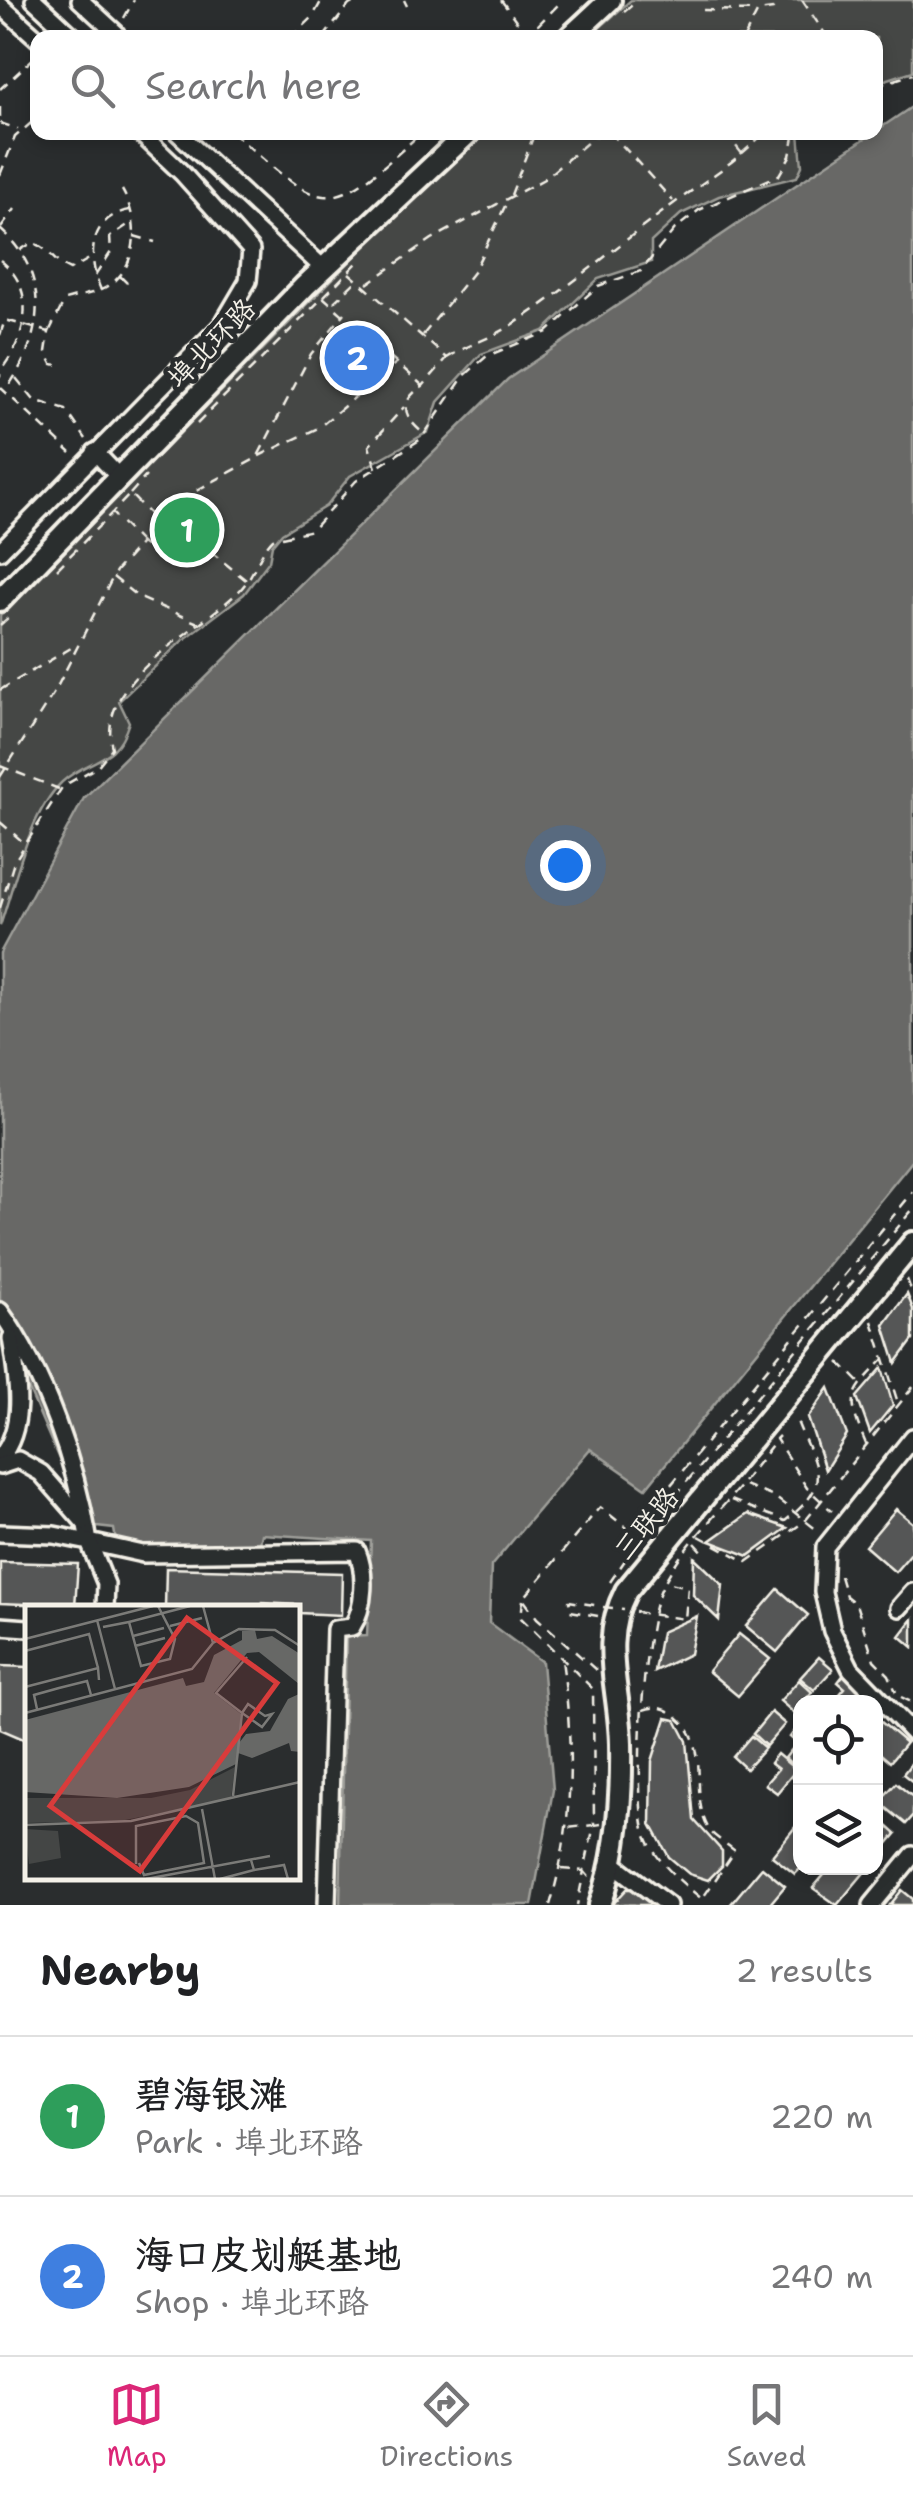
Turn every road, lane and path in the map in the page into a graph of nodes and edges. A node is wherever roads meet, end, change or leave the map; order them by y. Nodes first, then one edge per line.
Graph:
1 (34, 0) edge
2 (80, 0) edge
3 (134, 0) edge
4 (322, 0) edge
5 (342, 0) edge
6 (358, 0) edge
7 (404, 0) edge
8 (501, 0) edge
9 (563, 0) edge
10 (610, 0) edge
11 (777, 0) edge
12 (802, 0) edge
13 (0, 5) edge
14 (348, 5) junction
15 (407, 6) dead end
16 (703, 10) dead end
17 (758, 10) junction
18 (61, 30) edge
19 (109, 30) edge
20 (117, 30) edge
21 (299, 30) edge
22 (330, 30) edge
23 (522, 30) edge
24 (532, 30) edge
25 (578, 30) edge
26 (748, 30) edge
27 (823, 30) edge
28 (30, 32) edge
29 (30, 62) edge
30 (913, 74) edge
31 (883, 84) edge
32 (0, 90) edge
33 (0, 107) edge
34 (0, 122) edge
35 (30, 122) edge
36 (20, 130) junction
37 (147, 140) edge
38 (188, 140) edge
39 (241, 140) edge
40 (412, 140) edge
41 (461, 140) edge
42 (532, 140) edge
43 (590, 140) edge
44 (617, 140) edge
45 (731, 140) edge
46 (757, 140) edge
47 (793, 140) edge
48 (742, 155) junction
49 (5, 167) junction
50 (14, 168) dead end
51 (0, 175) edge
52 (122, 190) dead end
53 (509, 199) junction
54 (675, 202) junction
55 (15, 210) dead end
56 (132, 210) junction
57 (134, 221) junction
58 (0, 229) edge
59 (100, 233) junction
60 (134, 236) junction
61 (110, 237) junction
62 (155, 242) dead end
63 (20, 250) junction
64 (370, 250) dead end
65 (90, 258) junction
66 (0, 260) edge
67 (336, 265) junction
68 (95, 276) junction
69 (119, 276) junction
70 (358, 279) junction
71 (367, 284) junction
72 (130, 286) dead end
73 (304, 286) junction
74 (102, 290) junction
75 (324, 297) junction
76 (334, 303) junction
77 (344, 313) junction
78 (23, 325) junction
79 (37, 328) junction
80 (50, 332) junction
81 (0, 334) edge
82 (422, 335) junction
83 (448, 358) junction
84 (397, 362) junction
85 (58, 365) dead end
86 (0, 374) edge
87 (15, 377) junction
88 (0, 386) edge
89 (423, 386) junction
90 (5, 391) junction
91 (34, 400) junction
92 (404, 406) junction
93 (24, 410) junction
94 (194, 427) dead end
95 (424, 435) junction
96 (90, 458) junction
97 (256, 458) junction
98 (376, 468) junction
99 (150, 472) dead end
100 (124, 486) junction
101 (161, 526) junction
102 (141, 543) junction
103 (177, 543) junction
104 (0, 551) edge
105 (113, 577) junction
106 (247, 581) junction
107 (0, 600) edge
108 (199, 623) junction
109 (77, 644) junction
110 (0, 690) edge
111 (0, 766) edge
112 (5, 770) junction
113 (0, 777) edge
114 (60, 790) junction
115 (0, 822) edge
116 (24, 843) junction
117 (0, 908) edge
118 (913, 1192) edge
119 (913, 1209) edge
120 (913, 1242) edge
121 (913, 1272) edge
122 (907, 1280) junction
123 (896, 1293) dead end
124 (913, 1296) edge
125 (4, 1316) edge
126 (861, 1335) dead end
127 (884, 1360) junction
128 (838, 1362) dead end
129 (862, 1384) junction
130 (913, 1387) edge
131 (898, 1405) junction
132 (913, 1438) edge
133 (776, 1440) junction
134 (867, 1445) junction
135 (0, 1458) edge
136 (0, 1466) edge
137 (742, 1484) junction
138 (815, 1495) junction
139 (729, 1500) junction
140 (822, 1501) junction
141 (794, 1514) junction
142 (805, 1521) junction
143 (844, 1524) junction
144 (88, 1531) junction
145 (0, 1533) edge
146 (700, 1536) junction
147 (830, 1540) junction
148 (695, 1542) junction
149 (704, 1553) dead end
150 (838, 1572) dead end
151 (666, 1582) junction
152 (606, 1588) dead end
153 (913, 1592) edge
154 (523, 1598) junction
155 (603, 1604) junction
156 (105, 1605) edge
157 (899, 1608) dead end
158 (652, 1616) junction
159 (0, 1626) edge
160 (25, 1628) edge
161 (562, 1659) junction
162 (601, 1674) dead end
163 (913, 1703) edge
164 (644, 1710) junction
165 (913, 1733) edge
166 (594, 1824) junction
167 (602, 1824) dead end
168 (567, 1828) junction
169 (913, 1855) edge
170 (614, 1864) junction
171 (560, 1870) junction
172 (584, 1871) junction
173 (598, 1895) edge
174 (328, 1905) edge
175 (550, 1905) edge
176 (578, 1905) edge
177 (629, 1905) edge
178 (635, 1905) edge
179 (668, 1905) edge
180 (872, 1905) edge

1 - 18 street
2 - 19 street
3 - 20 path
4 - 21 path
5 - 14 path
6 - 14 path
7 - 15 path
8 - 23 path
9 - 24 path
10 - 25 main road
11 - 17 path
12 - 27 path
13 - 28 street
14 - 22 path
16 - 17 path
17 - 26 path
29 - 32 path
30 - 31 path
33 - 34 path
34 - 36 path
35 - 36 path
36 - 49 path
37 - 96 street
38 - 67 street
39 - 40 path
41 - 67 main road, 埠北环路
42 - 53 path
43 - 53 path
44 - 54 path
45 - 48 path
46 - 48 path
47 - 95 path
48 - 54 path
49 - 50 path
49 - 51 path
52 - 56 path
53 - 71 path
53 - 82 path
54 - 83 path
55 - 58 path
56 - 57 path
56 - 59 path
57 - 60 path
57 - 61 path
58 - 63 path
59 - 61 path
59 - 65 path
60 - 62 path
60 - 69 path
61 - 68 path
63 - 65 path
63 - 79 path
64 - 67 path
65 - 68 path
66 - 78 path
67 - 70 path
67 - 73 main road, 埠北环路
67 - 75 path
68 - 74 path
69 - 72 path
69 - 74 path
70 - 71 path
70 - 76 path
71 - 82 path
73 - 75 path
73 - 100 main road, 埠北环路
74 - 80 path
75 - 76 path
75 - 94 path
76 - 77 path
77 - 84 path
77 - 97 path
78 - 79 path
78 - 81 path
78 - 86 path
79 - 80 path
79 - 87 path
80 - 85 path
82 - 83 path
83 - 89 path
84 - 89 path
84 - 97 path
87 - 90 path
87 - 91 path
88 - 90 path
89 - 92 path
90 - 93 path
91 - 93 path
91 - 96 path
92 - 95 path
92 - 98 path
93 - 96 path
95 - 98 path
96 - 100 street
96 - 104 street
97 - 101 path
98 - 106 path
99 - 100 path
100 - 101 path
100 - 102 path
100 - 107 main road, 埠北环路
101 - 103 path
102 - 103 path
102 - 105 path
103 - 106 path
105 - 108 path
105 - 109 path
106 - 108 path
108 - 114 path
109 - 110 path
109 - 112 path
111 - 112 path
112 - 113 path
112 - 114 path
114 - 116 path
115 - 116 path
116 - 117 path
118 - 154 path
119 - 152 path
120 - 170 main road, 三联路
121 - 122 path
122 - 123 path
122 - 124 path
125 - 135 street
125 - 144 street
126 - 127 path
127 - 129 path
127 - 131 path
128 - 129 path
129 - 134 path
130 - 131 path
131 - 134 path
132 - 143 street
133 - 137 path
133 - 138 path
133 - 138 path
134 - 140 path
136 - 144 street
137 - 139 path
137 - 141 path
138 - 140 path
138 - 141 path
139 - 141 path
139 - 146 path
140 - 142 path
140 - 143 path
141 - 142 path
142 - 146 path
142 - 147 path
143 - 147 street
144 - 145 street
144 - 156 street
144 - 174 street
146 - 148 path
147 - 165 street
148 - 149 path
148 - 151 path
150 - 163 path
151 - 158 path
151 - 158 path
153 - 157 street
154 - 161 path
154 - 162 path
155 - 155 path
155 - 158 path, bridge
158 - 164 path
159 - 160 street
161 - 166 path
161 - 168 path
164 - 164 path
166 - 167 path
166 - 168 path
166 - 172 path
168 - 171 path
169 - 180 street
170 - 173 main road, 三联路
170 - 179 street
171 - 172 path
171 - 175 path
172 - 173 path
172 - 176 path
177 - 178 path

